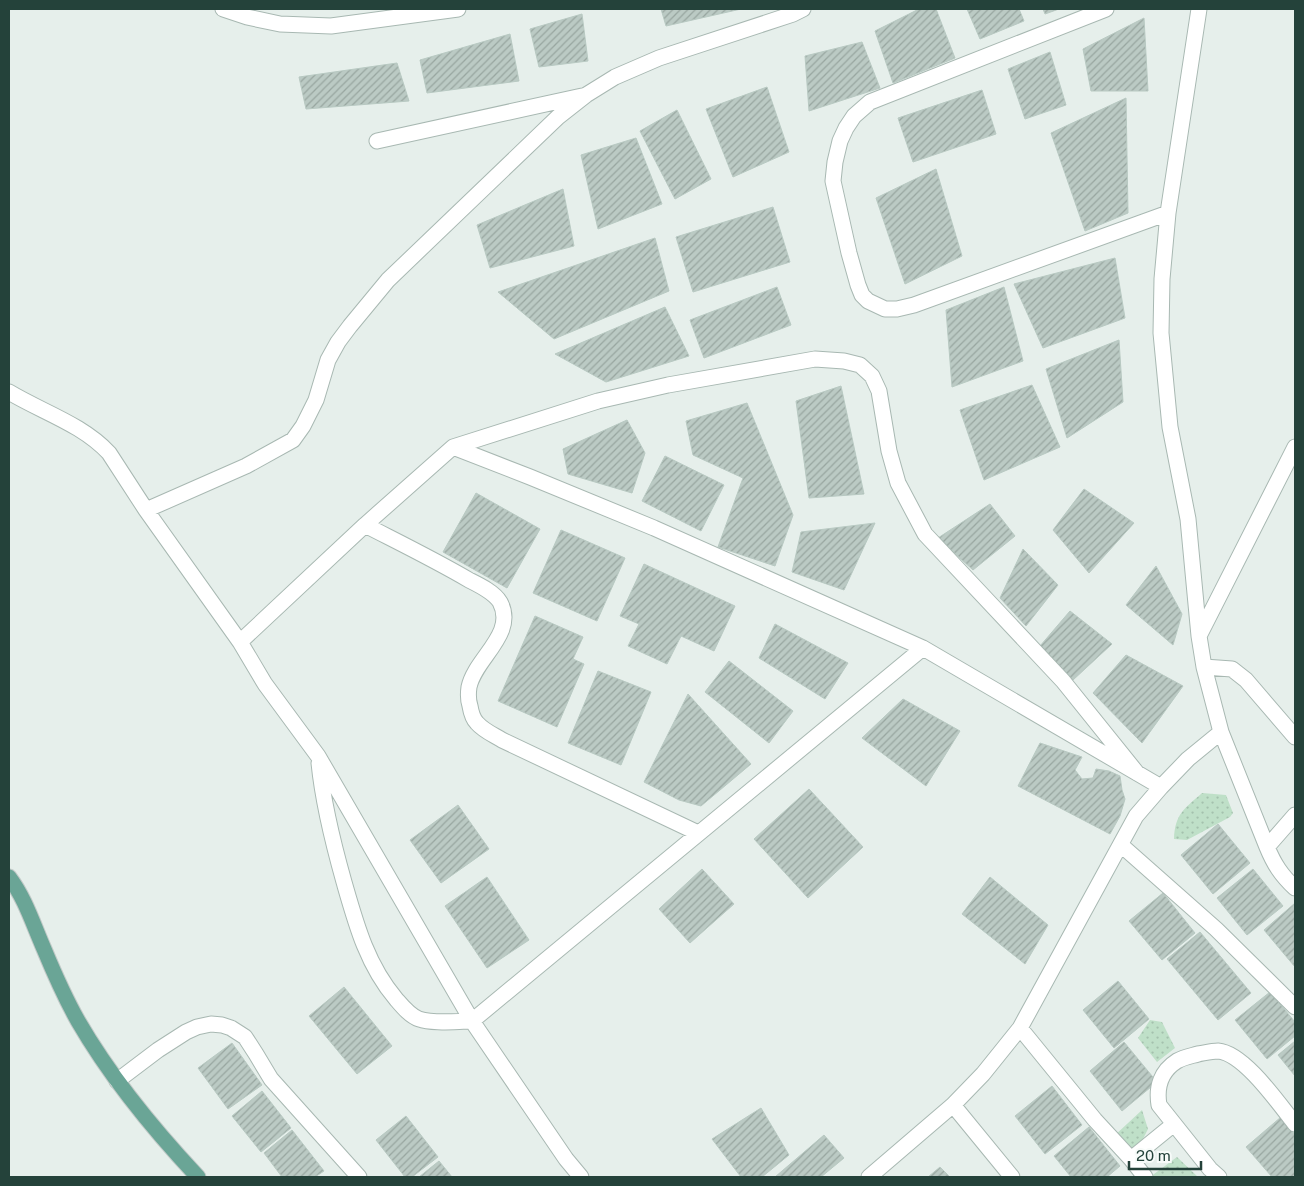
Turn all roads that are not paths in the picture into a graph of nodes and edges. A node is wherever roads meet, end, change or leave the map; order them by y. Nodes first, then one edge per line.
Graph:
1 (223, 9) edge
2 (458, 9) edge
3 (1106, 9) edge
4 (1199, 9) edge
5 (796, 10) edge
6 (586, 95) junction
7 (377, 141) dead end
8 (1168, 213) junction
9 (9, 392) edge
10 (453, 447) junction
11 (1295, 447) edge
12 (146, 510) junction
13 (365, 525) junction
14 (1199, 636) junction
15 (240, 642) junction
16 (922, 648) junction
17 (1204, 667) junction
18 (1221, 732) junction
19 (1295, 737) edge
20 (318, 756) junction
21 (1137, 773) junction
22 (1161, 787) junction
23 (1295, 815) edge
24 (698, 833) junction
25 (1121, 845) junction
26 (1267, 847) junction
27 (9, 877) edge
28 (1295, 888) edge
29 (1295, 1007) edge
30 (472, 1021) junction
31 (1020, 1028) junction
32 (117, 1081) junction
33 (953, 1105) junction
34 (1174, 1124) junction
35 (1295, 1124) edge
36 (1131, 1159) junction
37 (198, 1177) edge
38 (359, 1177) edge
39 (581, 1177) edge
40 (868, 1177) edge
41 (1012, 1177) edge
42 (1146, 1177) edge
43 (1219, 1177) edge

1 - 2 street
3 - 8 street
4 - 8 street
5 - 6 street
6 - 7 street
6 - 12 street
8 - 14 street
9 - 12 street
10 - 13 street
10 - 16 street
10 - 21 street
11 - 14 street
12 - 15 street
13 - 15 street
13 - 24 street
14 - 17 street
15 - 20 street
16 - 21 street
16 - 24 street
17 - 18 street
17 - 19 street
18 - 22 street
18 - 26 street
20 - 30 street
20 - 30 street
21 - 22 street
22 - 25 street
23 - 26 street
24 - 30 street
25 - 29 street
25 - 31 street
26 - 28 street
27 - 32 main road
30 - 39 street
31 - 33 street
31 - 36 street
32 - 37 main road
32 - 38 street
33 - 40 street
33 - 41 street
34 - 35 street
34 - 36 street
34 - 43 street
36 - 42 street

